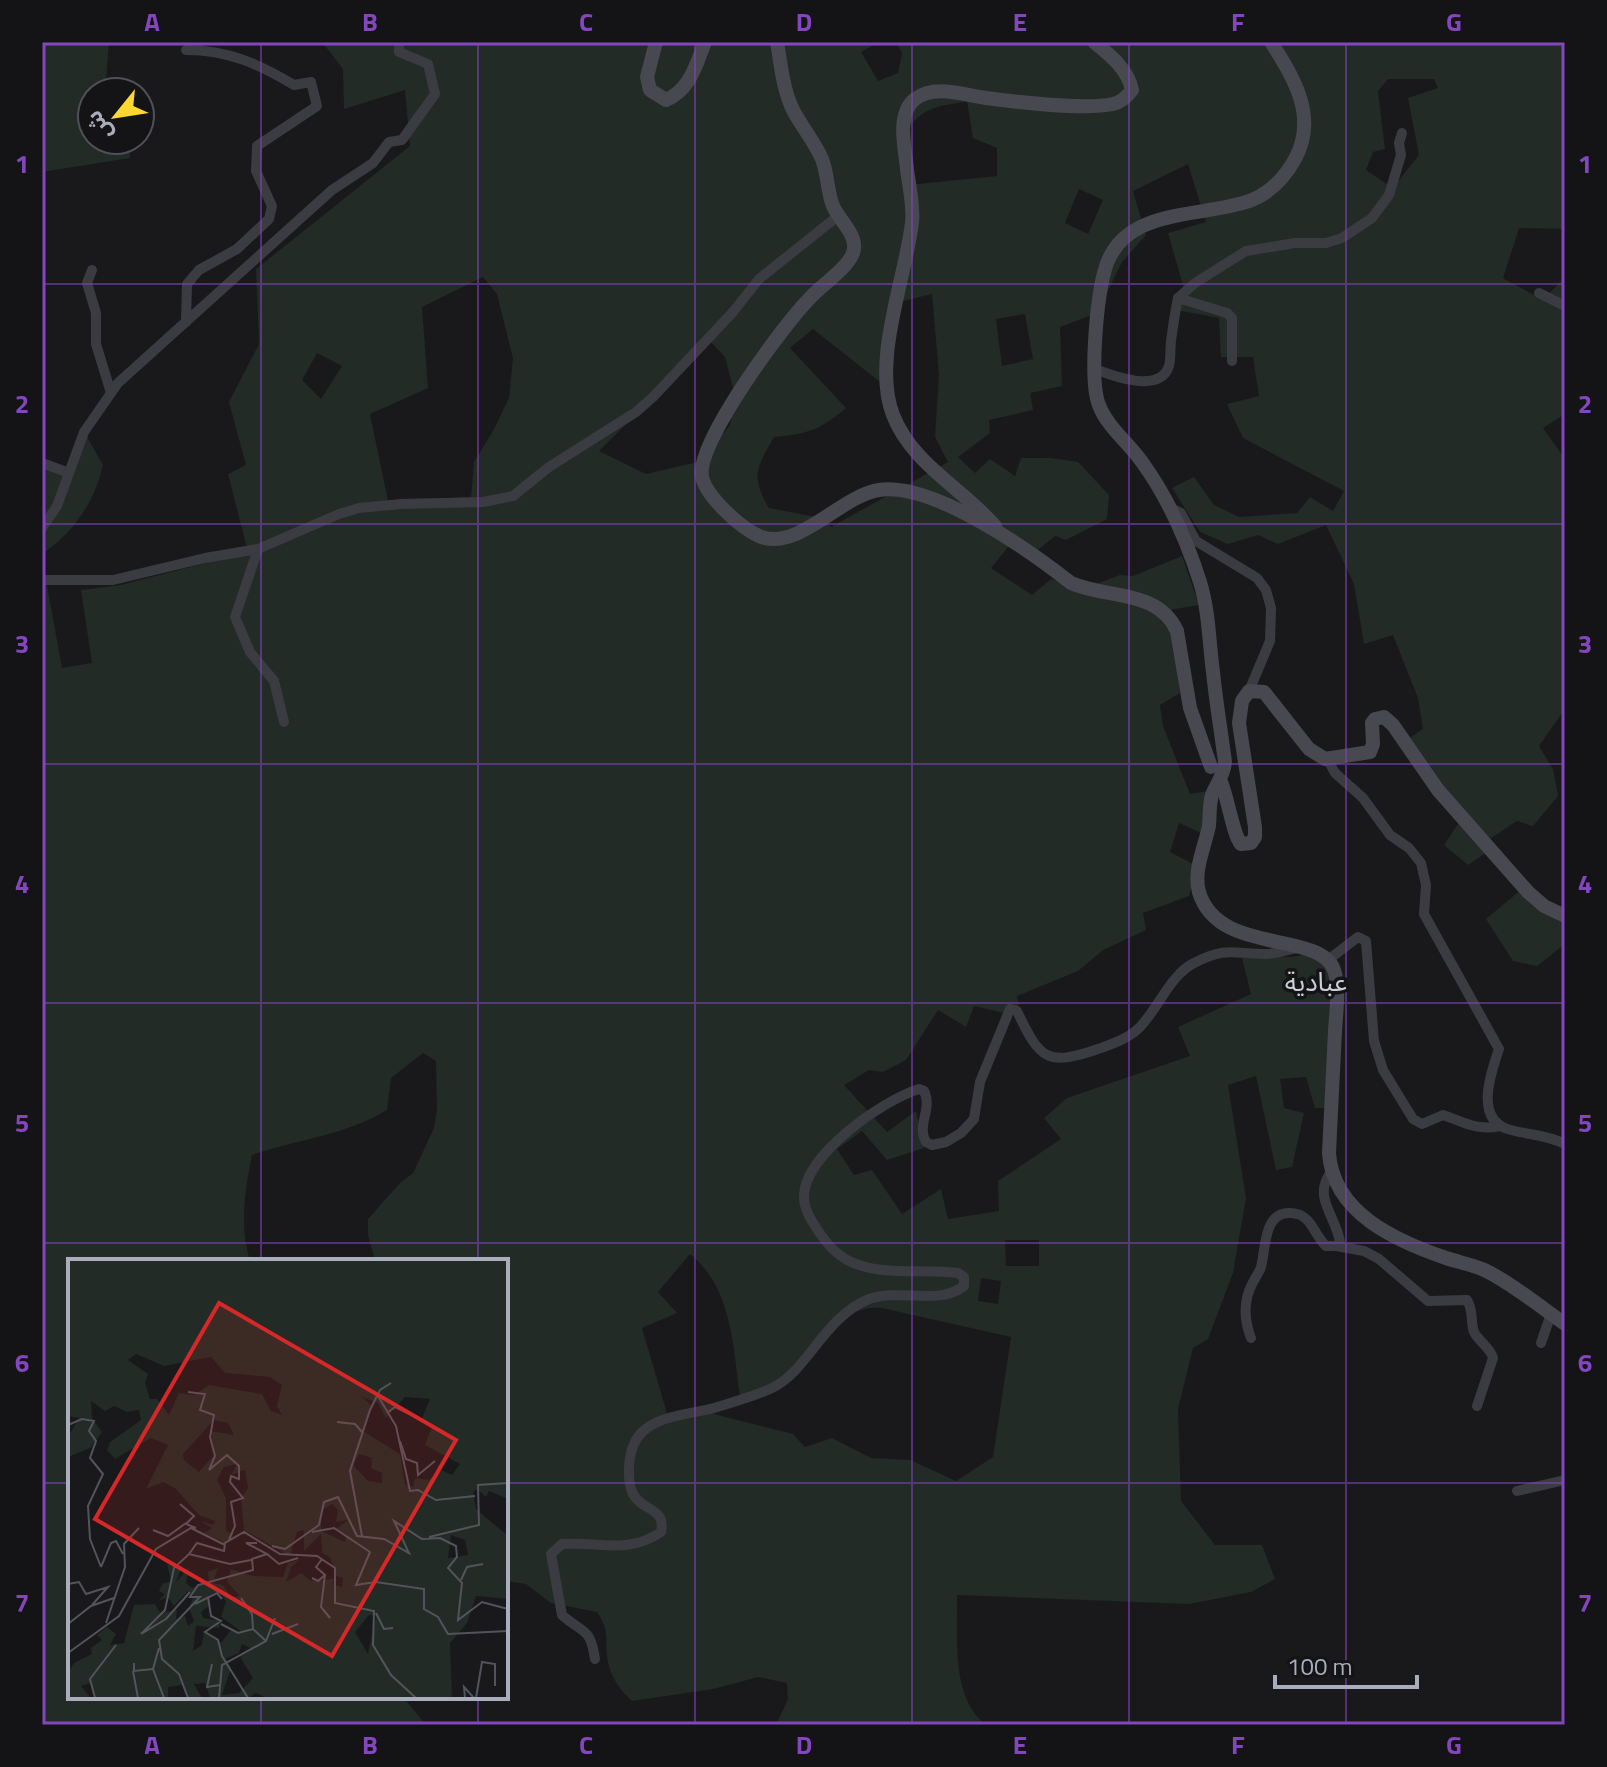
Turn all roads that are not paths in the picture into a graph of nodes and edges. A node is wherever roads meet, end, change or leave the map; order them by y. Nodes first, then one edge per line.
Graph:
1 (399, 42) edge
2 (656, 42) edge
3 (705, 42) edge
4 (777, 42) edge
5 (1094, 42) edge
6 (1271, 42) edge
7 (186, 50) dead end
8 (1402, 133) dead end
9 (838, 216) junction
10 (92, 270) dead end
11 (1539, 293) dead end
12 (1178, 298) junction
13 (1565, 306) edge
14 (186, 322) junction
15 (1232, 361) dead end
16 (1095, 369) junction
17 (111, 393) junction
18 (42, 463) edge
19 (69, 473) junction
20 (1169, 507) junction
21 (42, 528) edge
22 (1003, 535) junction
23 (258, 549) junction
24 (42, 580) edge
25 (1249, 691) junction
26 (1218, 721) junction
27 (284, 722) dead end
28 (1328, 760) junction
29 (1211, 767) junction
30 (1218, 785) junction
31 (1565, 916) edge
32 (1298, 947) junction
33 (1328, 960) junction
34 (1500, 1126) junction
35 (1565, 1144) edge
36 (1331, 1172) junction
37 (1336, 1246) junction
38 (1551, 1314) junction
39 (1565, 1324) edge
40 (1251, 1338) dead end
41 (1541, 1343) dead end
42 (1477, 1406) dead end
43 (1565, 1479) edge
44 (1517, 1491) dead end
45 (595, 1659) dead end

1 - 14 street
2 - 3 street
4 - 9 street
5 - 22 street
6 - 16 street
7 - 14 street
8 - 12 street
9 - 22 street
9 - 23 street
10 - 17 street
11 - 13 street
12 - 15 street
12 - 16 street
14 - 17 street
16 - 20 street
17 - 19 street
18 - 19 street
19 - 21 street
20 - 25 street
20 - 26 street
22 - 29 street
23 - 24 street
23 - 27 street
25 - 28 street
25 - 30 street
26 - 29 street
26 - 30 street
28 - 31 street
28 - 34 street
29 - 30 street
30 - 32 street
32 - 33 street
32 - 45 street
33 - 34 street
33 - 36 street
34 - 35 street
36 - 37 street
36 - 38 street
37 - 40 street
37 - 42 street
38 - 39 street
38 - 41 street
43 - 44 street

